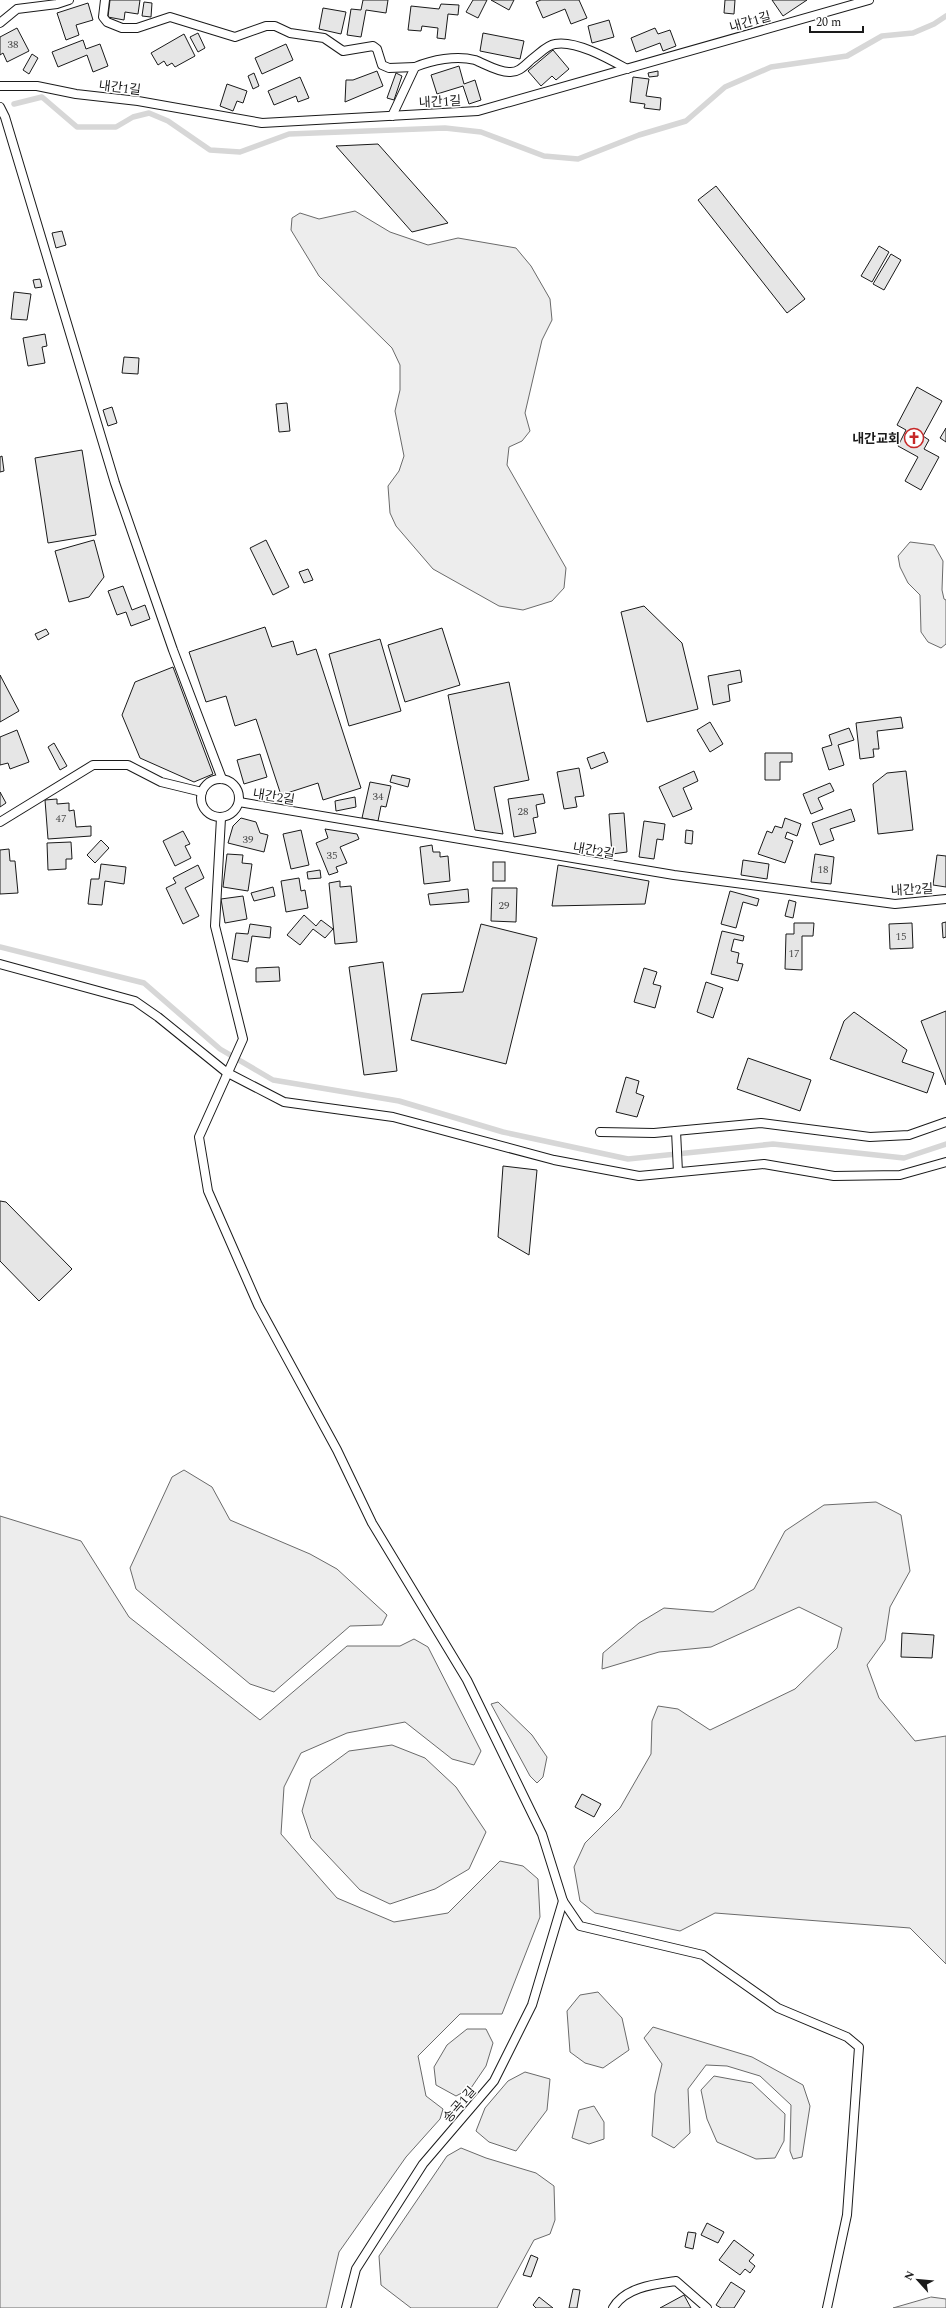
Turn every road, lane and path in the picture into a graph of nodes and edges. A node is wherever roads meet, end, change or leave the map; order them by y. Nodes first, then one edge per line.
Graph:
1 (69, 0) edge
2 (105, 0) edge
3 (869, 0) edge
4 (0, 23) edge
5 (415, 67) junction
6 (627, 69) junction
7 (0, 86) edge
8 (0, 107) edge
9 (392, 116) junction
10 (222, 779) junction
11 (202, 792) junction
12 (239, 802) junction
13 (221, 818) junction
14 (0, 822) edge
15 (946, 899) edge
16 (0, 964) edge
17 (226, 1072) junction
18 (946, 1122) edge
19 (676, 1131) junction
20 (600, 1132) dead end
21 (946, 1162) edge
22 (678, 1172) junction
23 (563, 1901) junction
24 (346, 2308) edge
25 (613, 2308) edge
26 (707, 2308) edge
27 (826, 2308) edge

1 - 4 lane
2 - 5 lane
3 - 6 lane, 내간1길
5 - 6 lane
5 - 9 lane
6 - 9 lane, 내간1길
7 - 9 lane, 내간1길
8 - 10 lane
10 - 11 lane
10 - 12 lane
11 - 13 lane
11 - 14 lane
12 - 13 lane
12 - 15 lane, 내간2길
13 - 17 lane
16 - 17 lane
17 - 22 lane
17 - 23 lane
18 - 19 lane
19 - 20 lane
19 - 22 lane
21 - 22 lane
23 - 24 lane, 송곡1길
23 - 27 lane
25 - 26 lane

